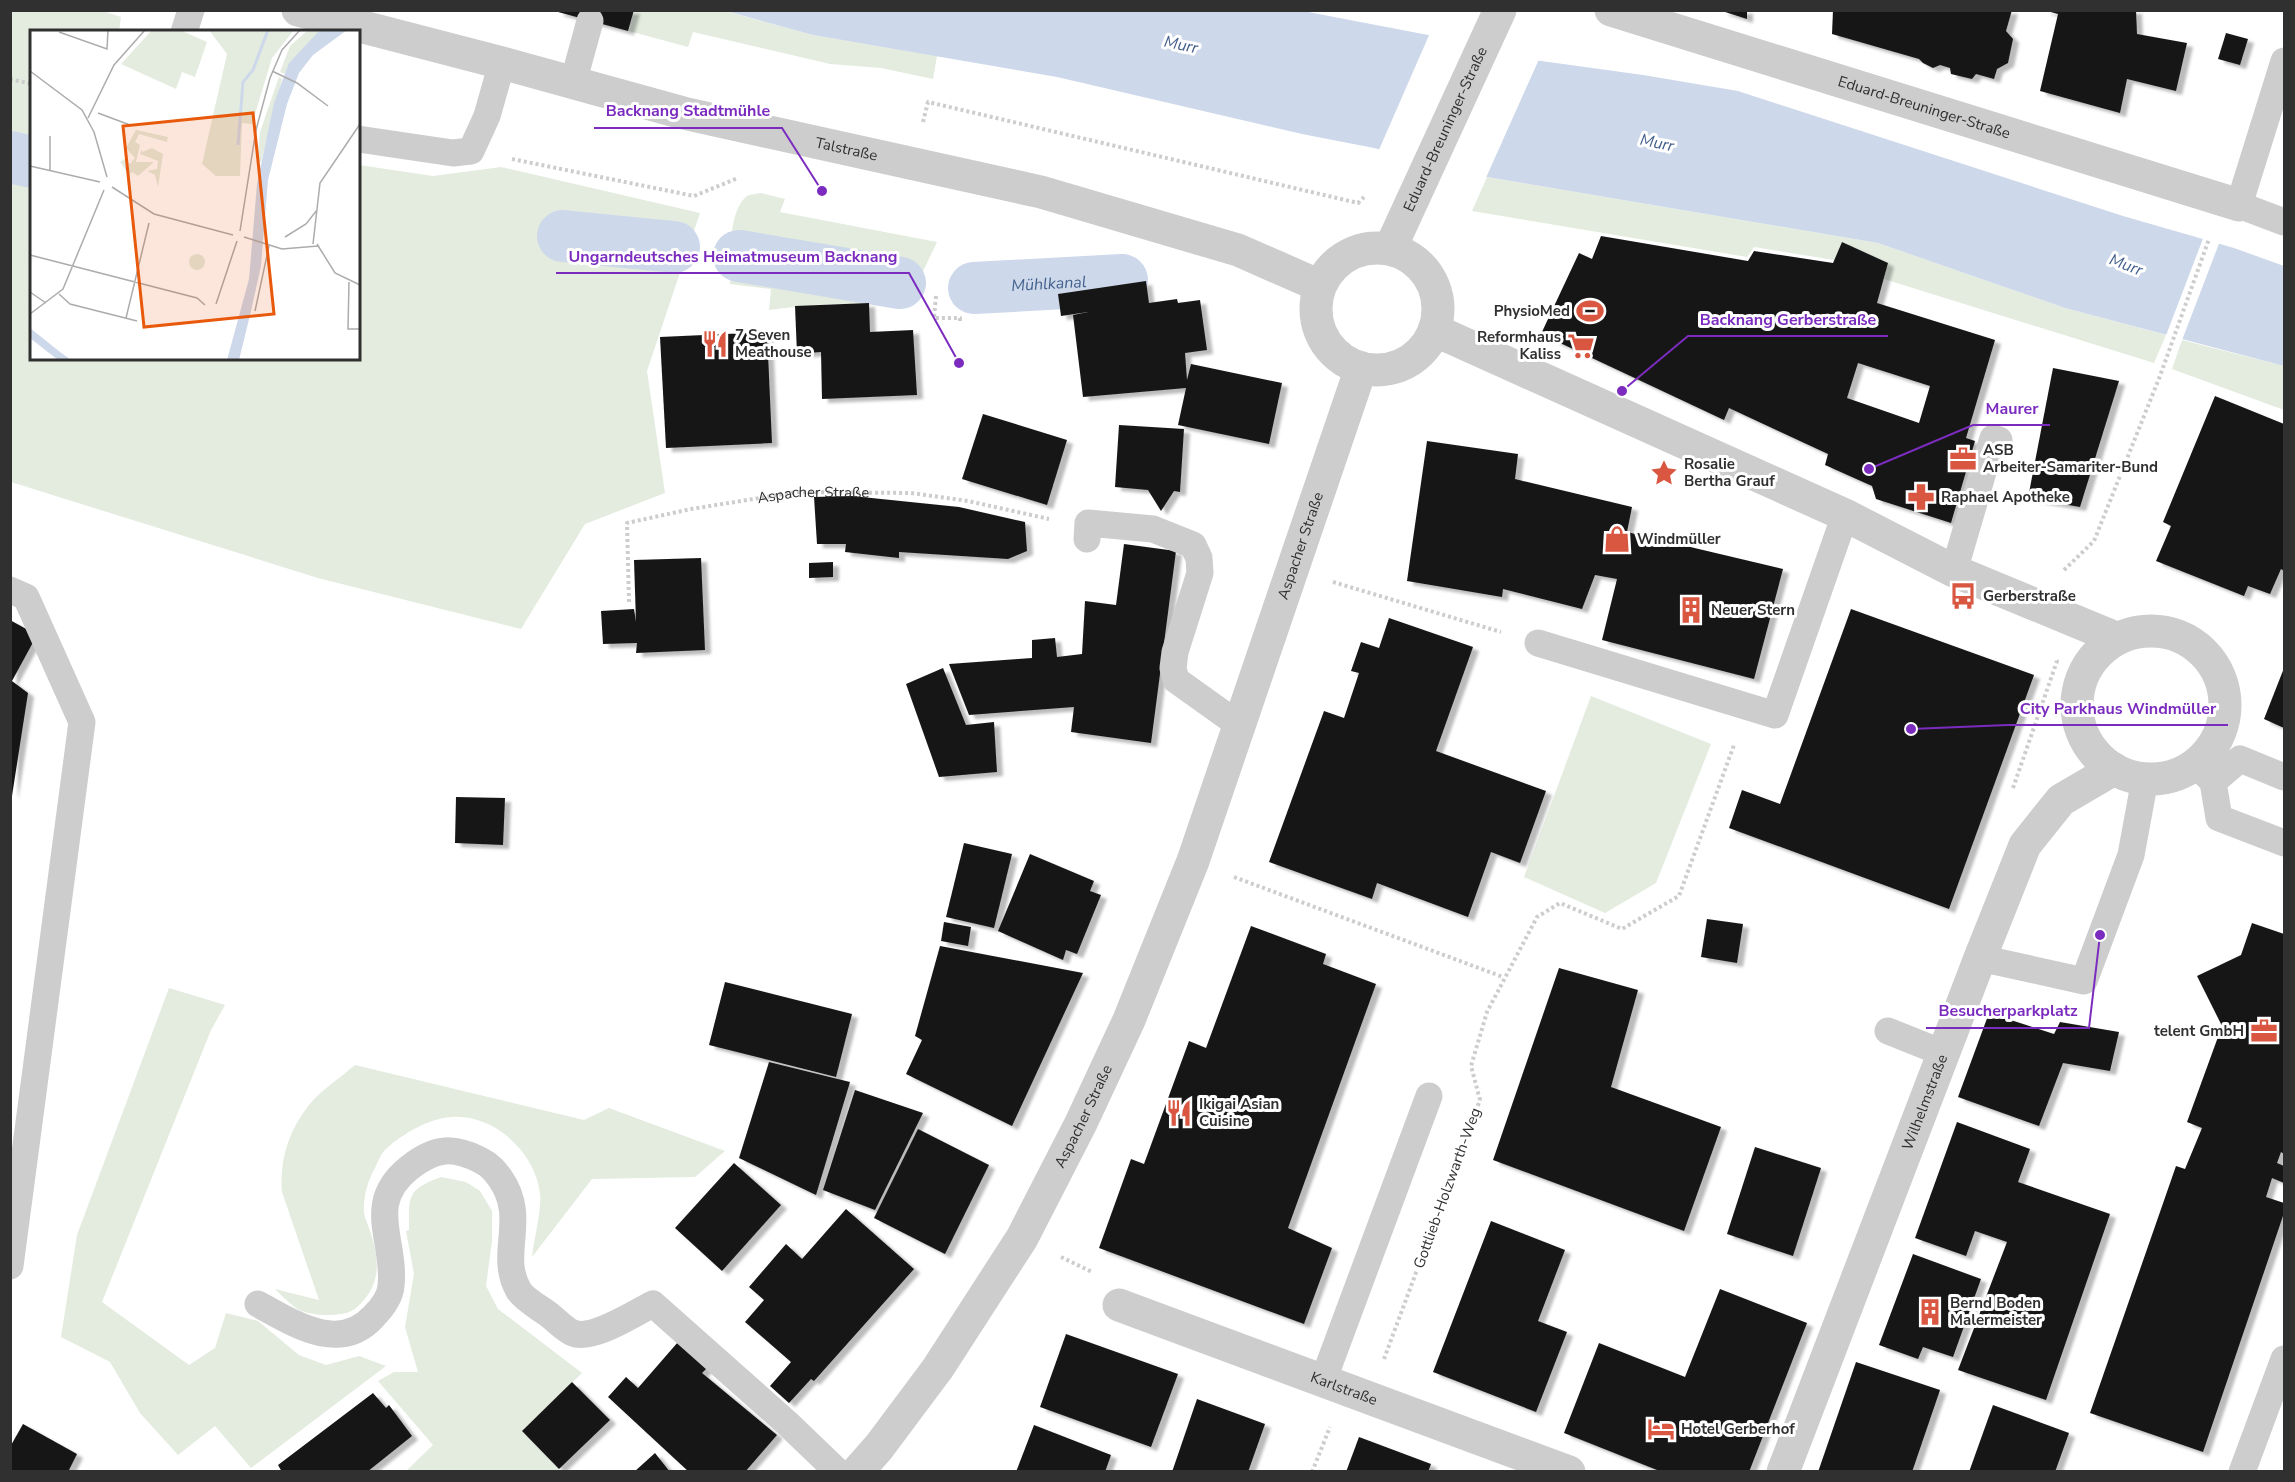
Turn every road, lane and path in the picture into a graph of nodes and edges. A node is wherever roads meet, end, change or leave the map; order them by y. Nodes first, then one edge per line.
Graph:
1 (191, 10) edge
2 (298, 10) edge
3 (1500, 10) edge
4 (1611, 10) edge
5 (590, 21) dead end
6 (185, 30) edge
7 (2284, 61) edge
8 (502, 63) junction
9 (10, 79) edge
10 (573, 83) junction
11 (30, 84) edge
12 (935, 104) dead end
13 (360, 139) edge
14 (471, 151) junction
15 (738, 178) dead end
16 (1336, 197) dead end
17 (2239, 205) junction
18 (2284, 222) edge
19 (2212, 230) dead end
20 (1390, 249) junction
21 (1320, 286) junction
22 (936, 296) dead end
23 (960, 324) dead end
24 (1434, 330) junction
25 (1361, 368) junction
26 (1999, 440) dead end
27 (1845, 515) junction
28 (1042, 519) dead end
29 (1088, 531) dead end
30 (1292, 569) junction
31 (1954, 572) junction
32 (10, 590) edge
33 (629, 602) dead end
34 (2046, 609) junction
35 (2116, 638) junction
36 (1538, 643) joint
37 (1239, 725) junction
38 (2114, 769) junction
39 (1725, 770) dead end
40 (2204, 773) junction
41 (2284, 777) edge
42 (2145, 779) junction
43 (2011, 794) dead end
44 (2284, 843) edge
45 (1193, 861) junction
46 (1980, 958) junction
47 (1503, 977) junction
48 (1888, 1031) dead end
49 (1943, 1053) junction
50 (1429, 1096) dead end
51 (1067, 1260) dead end
52 (10, 1266) edge
53 (1094, 1273) dead end
54 (258, 1304) dead end
55 (1119, 1305) dead end
56 (2284, 1359) edge
57 (1323, 1381) junction
58 (1369, 1399) junction
59 (838, 1472) edge
60 (857, 1472) edge
61 (1569, 1472) edge
62 (1783, 1472) edge
63 (2242, 1472) edge

1 - 6 lane
2 - 8 street, Talstraße
3 - 20 street, Eduard-Breuninger-Straße
4 - 17 street, Eduard-Breuninger-Straße
5 - 10 lane
7 - 17 lane
8 - 10 street, Talstraße
8 - 14 lane
9 - 11 path
10 - 21 street, Talstraße
12 - 16 path
13 - 14 lane
14 - 15 path
17 - 18 lane
19 - 34 path
20 - 21 street
20 - 24 street
21 - 25 street
22 - 23 path
24 - 25 street
24 - 27 street
25 - 30 street, Aspacher Straße
26 - 31 lane
27 - 31 street
27 - 36 lane
28 - 33 path, Aspacher Straße
29 - 37 lane
30 - 36 path
30 - 37 street, Aspacher Straße
31 - 34 street
32 - 52 lane
34 - 35 street
34 - 43 path
35 - 38 street
35 - 40 street
37 - 45 street, Aspacher Straße
38 - 42 street
38 - 46 street, Wilhelmstraße
39 - 47 path, Gottlieb-Holzwarth-Weg
40 - 41 lane
40 - 42 street
40 - 44 lane
42 - 46 lane
45 - 47 path
45 - 60 street, Aspacher Straße
46 - 49 street, Wilhelmstraße
47 - 58 path, Gottlieb-Holzwarth-Weg
48 - 49 lane
49 - 62 street, Wilhelmstraße
50 - 57 lane
51 - 53 path
54 - 59 lane
55 - 57 street, Karlstraße
56 - 63 lane
57 - 58 street, Karlstraße
58 - 61 street, Karlstraße

